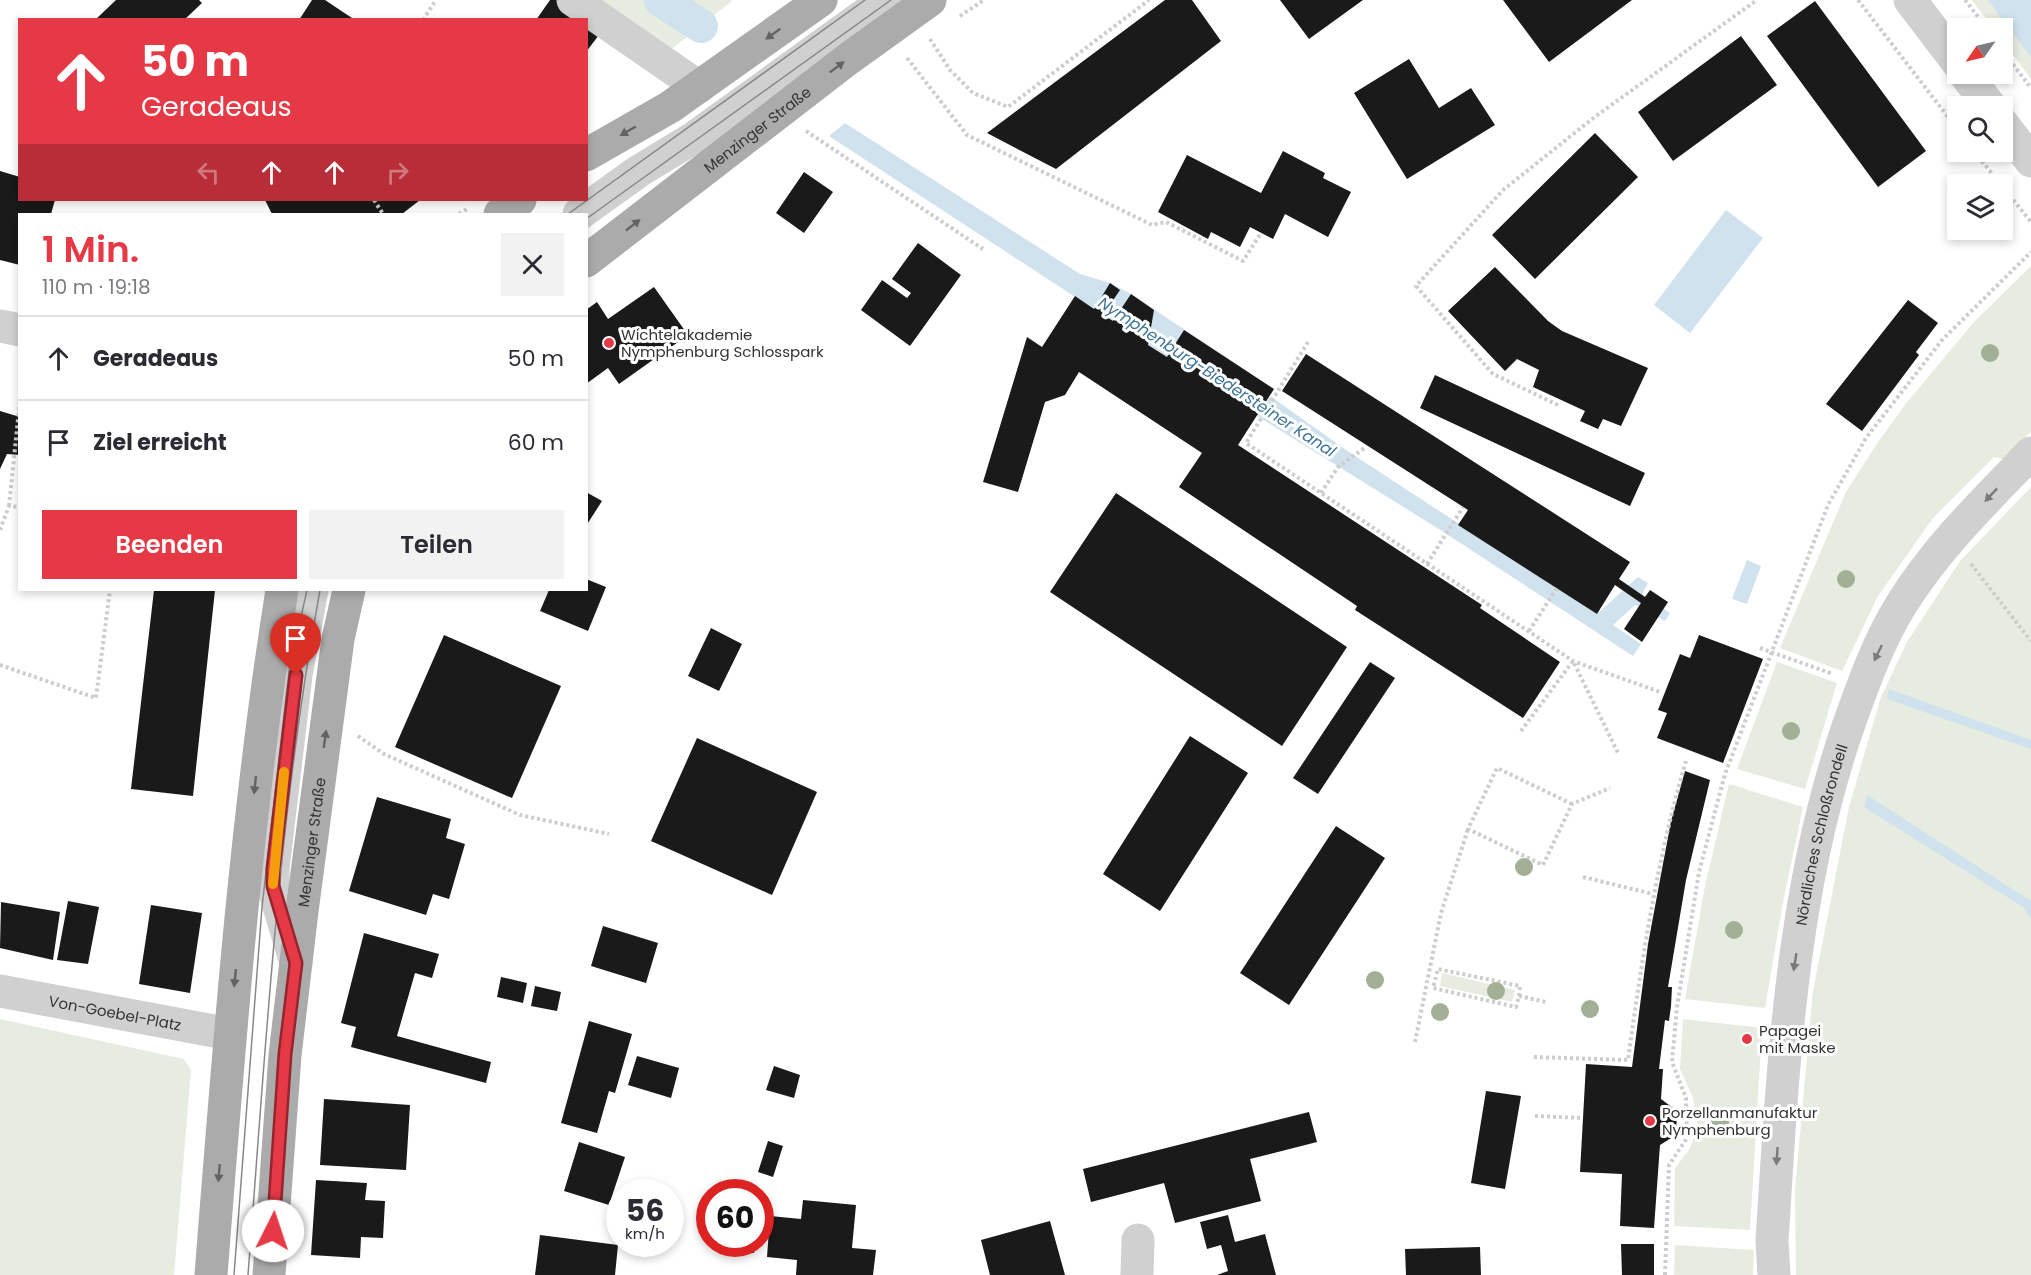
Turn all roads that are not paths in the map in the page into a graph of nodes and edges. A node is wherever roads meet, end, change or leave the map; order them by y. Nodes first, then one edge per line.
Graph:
1 (573, 0) edge
2 (885, 0) edge
3 (930, 0) edge
4 (1910, 0) edge
5 (805, 4) edge
6 (1947, 49) edge
7 (1973, 84) edge
8 (699, 87) junction
9 (1982, 96) edge
10 (670, 106) junction
11 (2013, 137) edge
12 (588, 154) edge
13 (2031, 161) edge
14 (639, 171) junction
15 (519, 201) edge
16 (501, 213) edge
17 (580, 213) edge
18 (588, 259) edge
19 (0, 326) edge
20 (18, 330) edge
21 (2031, 453) edge
22 (282, 591) edge
23 (312, 591) edge
24 (349, 591) edge
25 (294, 690) junction
26 (261, 726) junction
27 (296, 963) junction
28 (0, 991) edge
29 (230, 1034) junction
30 (1138, 1240) dead end
31 (211, 1275) edge
32 (269, 1275) edge
33 (1137, 1275) edge
34 (1774, 1275) edge

1 - 8 street
2 - 14 street
18 -> 3 main road, Menzinger Straße
4 - 6 street
5 -> 8 main road
7 - 9 street
8 - 10 main road
10 -> 12 main road
10 - 14 street
11 - 13 street
14 - 17 street
15 - 16 main road
19 - 20 street
21 -> 34 street, Nördliches Schloßrondell
22 - 26 main road
23 - 25 street
27 -> 24 main road, Menzinger Straße
25 - 26 street
25 - 27 street
26 -> 29 main road
27 - 32 main road, Menzinger Straße
28 - 29 street, Von-Goebel-Platz
29 -> 31 main road
30 - 33 street

